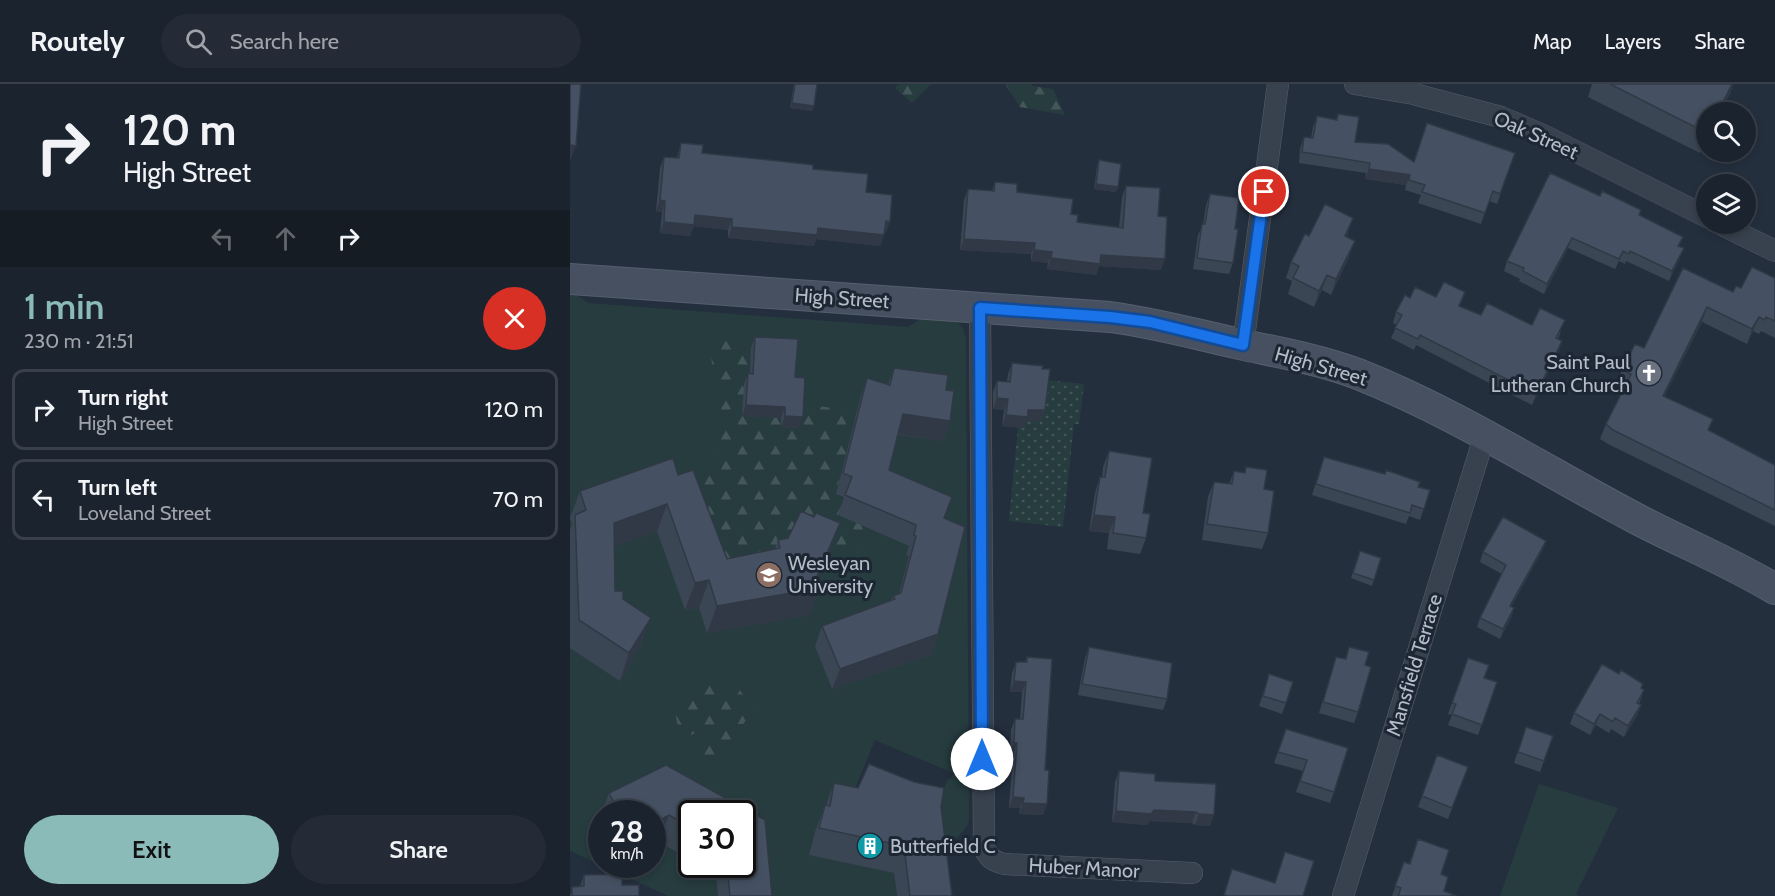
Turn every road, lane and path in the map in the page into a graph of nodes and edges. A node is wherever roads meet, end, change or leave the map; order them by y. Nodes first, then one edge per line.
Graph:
1 (1278, 84) edge
2 (1355, 84) edge
3 (1696, 212) edge
4 (1740, 234) edge
5 (1775, 251) edge
6 (570, 279) edge
7 (980, 308) junction
8 (1243, 345) junction
9 (1485, 434) junction
10 (1775, 589) edge
11 (1192, 873) dead end
12 (1343, 896) edge

1 - 8 street
2 - 3 street, Oak Street
4 - 5 street
6 - 7 street, High Street
7 - 8 street, High Street
7 - 11 street, Huber Manor
8 - 9 street, High Street
9 - 10 street, High Street
9 - 12 street, Mansfield Terrace

